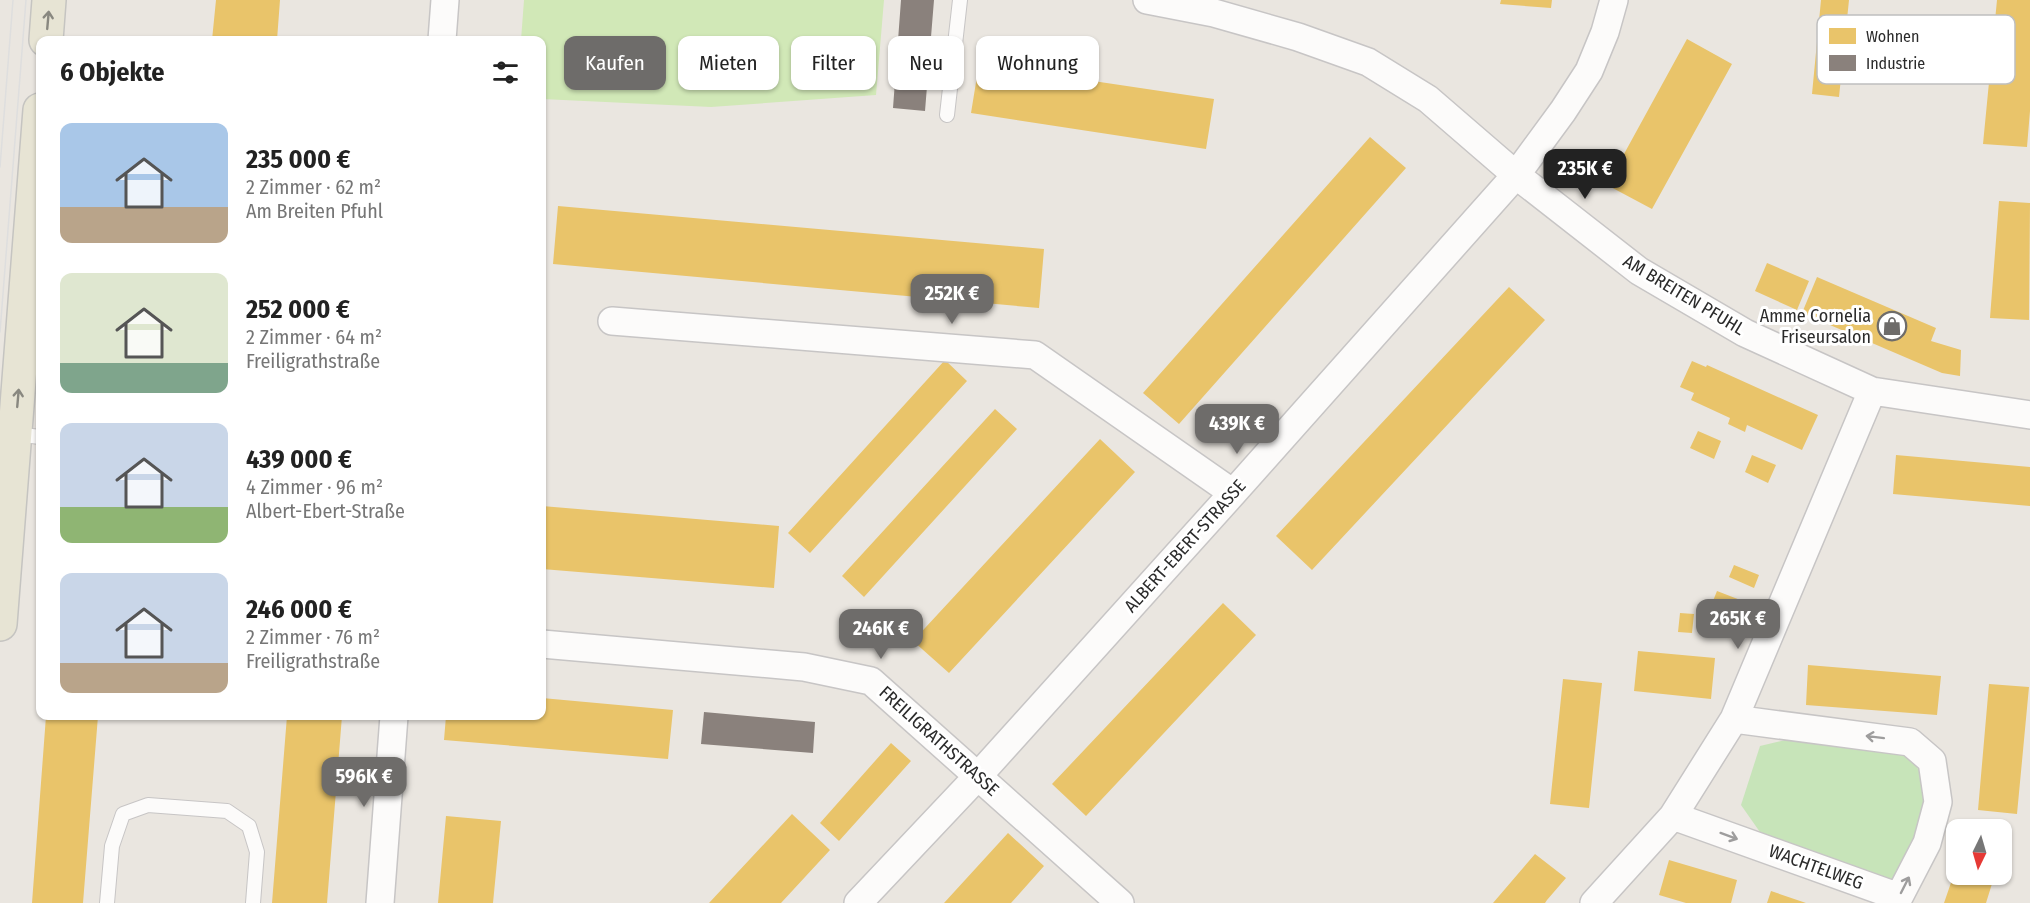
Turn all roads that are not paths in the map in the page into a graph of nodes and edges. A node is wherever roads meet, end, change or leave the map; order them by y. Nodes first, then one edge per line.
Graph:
1 (49, 0) edge
2 (445, 0) edge
3 (960, 0) edge
4 (1147, 0) edge
5 (1614, 0) edge
6 (46, 36) edge
7 (442, 36) edge
8 (947, 115) dead end
9 (1516, 175) junction
10 (36, 218) edge
11 (612, 321) dead end
12 (1872, 391) junction
13 (2030, 415) edge
14 (28, 435) edge
15 (1233, 493) junction
16 (0, 624) edge
17 (546, 644) edge
18 (1734, 719) junction
19 (394, 720) edge
20 (978, 776) junction
21 (1674, 816) junction
22 (107, 903) edge
23 (252, 903) edge
24 (380, 903) edge
25 (858, 903) edge
26 (1120, 903) edge
27 (1594, 903) edge

6 -> 1 main road
2 - 7 street
3 - 8 lane
4 - 9 street, AM BREITEN PFUHL
5 - 9 street, ALBERT-EBERT-STRASSE
9 - 12 street, AM BREITEN PFUHL
9 - 15 street, ALBERT-EBERT-STRASSE
14 -> 10 main road
11 - 15 street
12 - 13 street, AM BREITEN PFUHL
12 - 18 street
14 - 16 main road
15 - 20 street, ALBERT-EBERT-STRASSE
17 - 20 street, FREILIGRATHSTRASSE
18 - 21 street
21 -> 18 street, WACHTELWEG
19 - 24 street
20 - 25 street, ALBERT-EBERT-STRASSE
20 - 26 street, FREILIGRATHSTRASSE
21 - 27 street
22 - 23 lane

